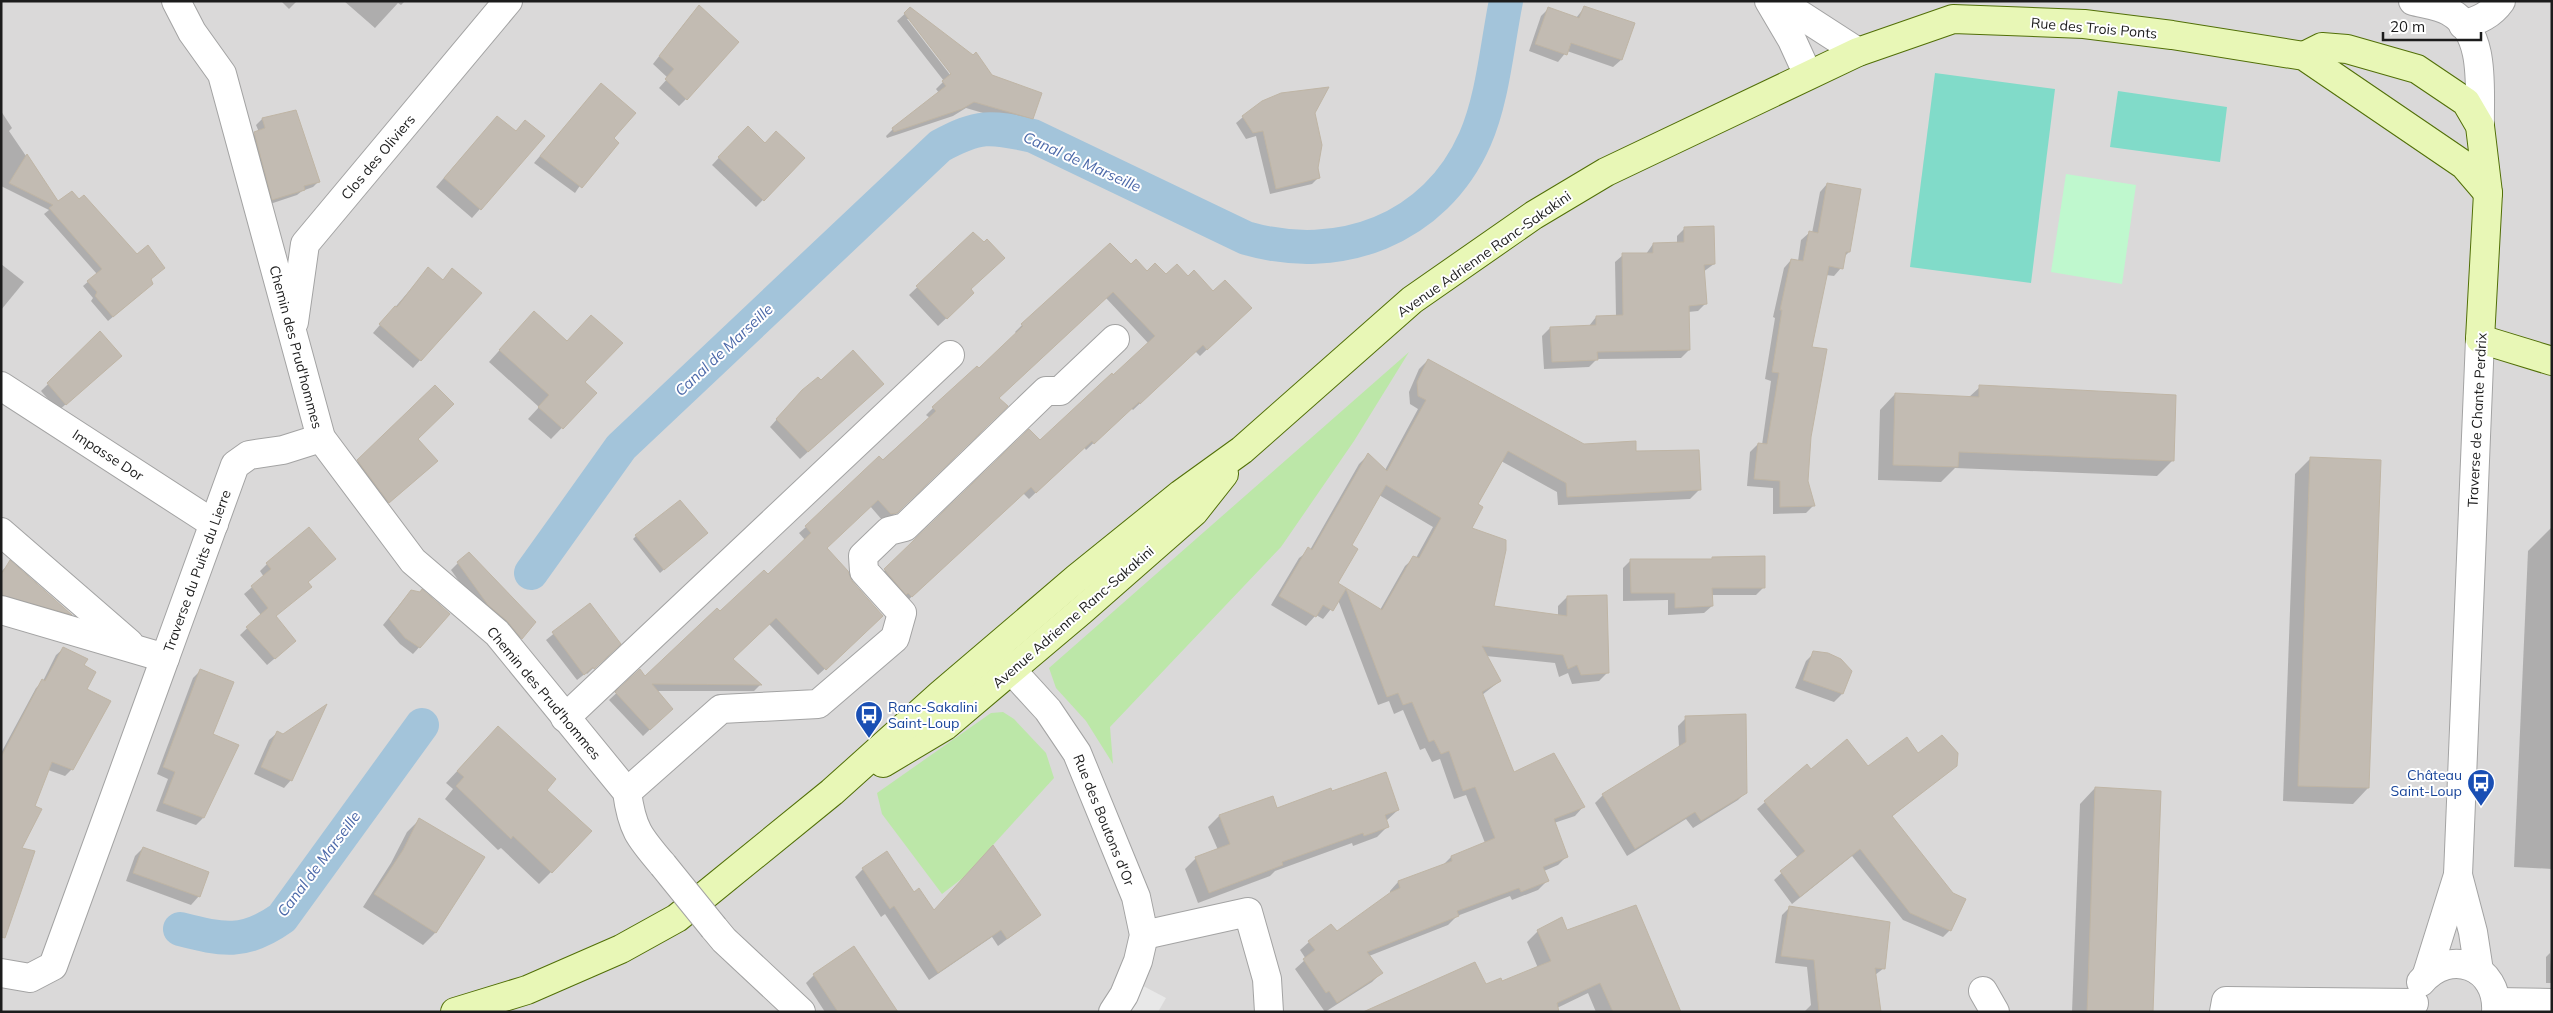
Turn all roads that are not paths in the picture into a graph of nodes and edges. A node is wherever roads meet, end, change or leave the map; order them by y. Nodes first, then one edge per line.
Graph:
1 (176, 1) edge
2 (508, 1) edge
3 (1769, 1) edge
4 (1778, 1) edge
5 (2413, 1) edge
6 (2501, 1) edge
7 (2474, 15) edge
8 (1858, 52) junction
9 (2304, 56) junction
10 (1808, 75) junction
11 (2480, 126) junction
12 (2488, 194) junction
13 (292, 333) junction
14 (1115, 339) dead end
15 (2480, 339) junction
16 (950, 355) dead end
17 (2552, 361) edge
18 (1, 386) edge
19 (321, 438) junction
20 (1242, 450) junction
21 (214, 524) junction
22 (1, 532) edge
23 (1, 610) edge
24 (135, 649) junction
25 (993, 649) junction
26 (165, 658) junction
27 (1011, 669) junction
28 (565, 718) junction
29 (627, 792) junction
30 (832, 792) junction
31 (2458, 876) junction
32 (1144, 935) junction
33 (2479, 971) junction
34 (1, 973) edge
35 (2427, 974) junction
36 (2552, 1003) edge
37 (2415, 1007) edge
38 (2496, 1007) edge
39 (455, 1012) edge
40 (801, 1012) edge
41 (1113, 1012) edge
42 (1269, 1012) edge
43 (2224, 1012) edge

1 - 13 street, Chemin des Prud'hommes
2 - 13 street, Clos des Oliviers
3 - 10 street
4 - 8 street
5 - 7 street, Traverse de Chante Perdrix
6 - 7 street
7 - 11 street, Traverse de Chante Perdrix
8 - 9 street, Rue des Trois Ponts
8 - 10 street, Rue des Trois Ponts
9 - 11 street
9 - 12 street, Rue des Trois Ponts
10 - 20 street, Avenue Adrienne Ranc-Sakakini
11 - 12 street, Traverse de Chante Perdrix
12 - 15 street, Traverse de Chante Perdrix
13 - 19 street, Chemin des Prud'hommes
14 - 29 street
15 - 17 street
15 - 31 street, Traverse de Chante Perdrix
16 - 28 street
18 - 21 street, Impasse Dor
19 - 21 street, Traverse du Puits du Lierre
19 - 28 street, Chemin des Prud'hommes
20 - 25 street, Avenue Adrienne Ranc-Sakakini
20 - 27 street, Avenue Adrienne Ranc-Sakakini
21 - 26 street, Traverse du Puits du Lierre
22 - 24 street
23 - 24 street, Traverse du Puits du Lierre
24 - 26 street, Traverse du Puits du Lierre
25 - 27 street, Rue des Boutons d'Or
25 - 30 street, Avenue Adrienne Ranc-Sakakini
26 - 34 street
27 - 30 street, Avenue Adrienne Ranc-Sakakini
27 - 32 street, Rue des Boutons d'Or
28 - 29 street, Chemin des Prud'hommes
29 - 40 street, bridge
30 - 39 street, Avenue Adrienne Ranc-Sakakini
31 - 33 street, Traverse de Chante Perdrix
31 - 35 street, Traverse de Chante Perdrix
32 - 41 street, Rue des Boutons d'Or
32 - 42 street
33 - 35 street
33 - 38 street
35 - 37 street, Traverse de Chante Perdrix
36 - 38 street
37 - 43 street

